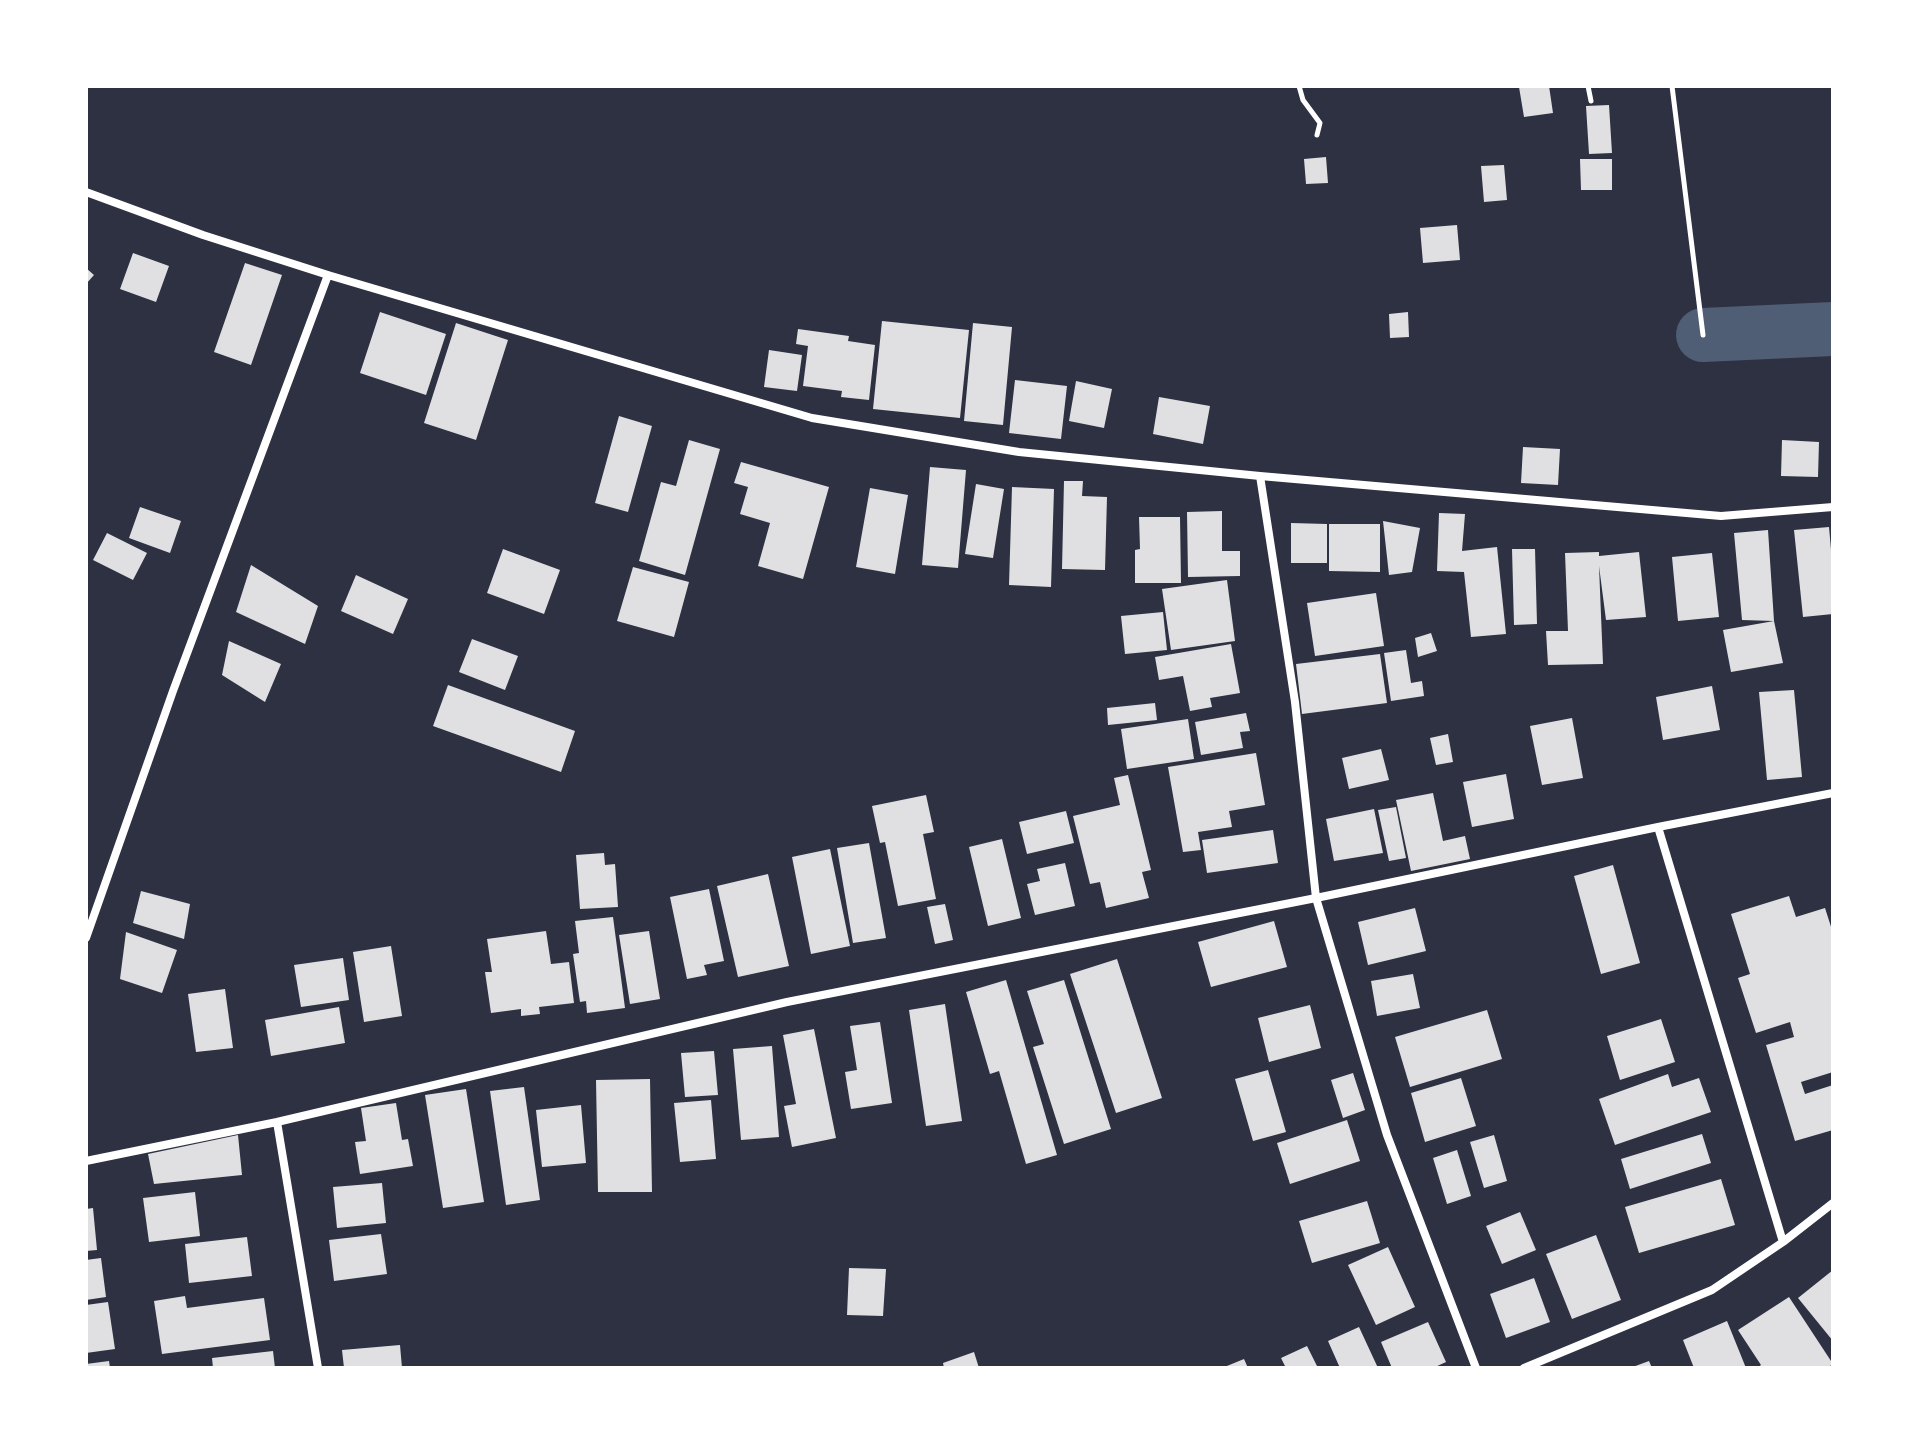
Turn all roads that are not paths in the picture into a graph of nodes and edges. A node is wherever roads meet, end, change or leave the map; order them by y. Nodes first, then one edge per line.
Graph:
1 (86, 192) edge
2 (328, 275) junction
3 (1260, 476) junction
4 (1833, 507) edge
5 (1833, 793) edge
6 (1658, 827) junction
7 (1316, 898) junction
8 (86, 938) edge
9 (277, 1122) junction
10 (86, 1161) edge
11 (1833, 1203) edge
12 (1783, 1242) junction
13 (318, 1368) edge
14 (1476, 1368) edge
15 (1524, 1368) edge

1 - 2 street
2 - 3 street
2 - 8 street
3 - 4 street
3 - 7 street
5 - 6 street
6 - 7 street
6 - 12 street
7 - 9 street
7 - 14 street
9 - 10 street
9 - 13 street
11 - 12 street
12 - 15 street

